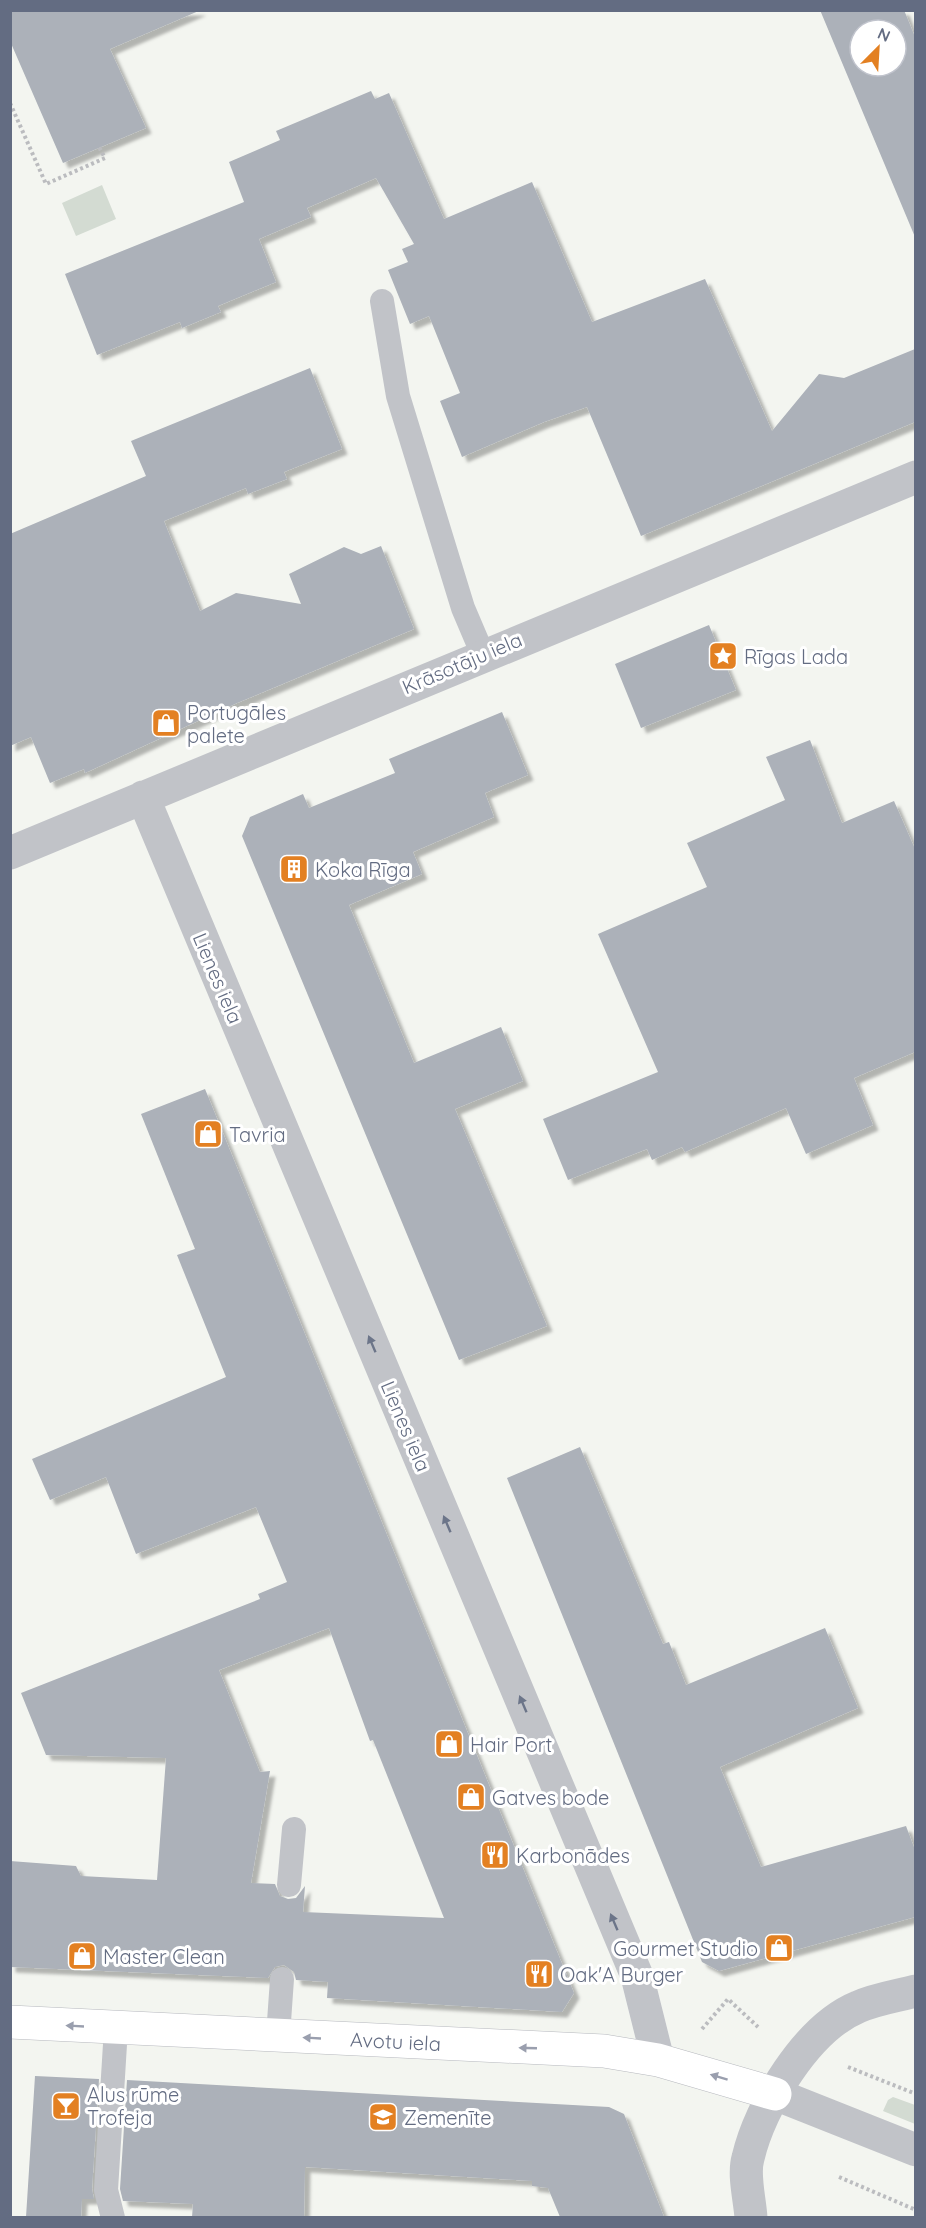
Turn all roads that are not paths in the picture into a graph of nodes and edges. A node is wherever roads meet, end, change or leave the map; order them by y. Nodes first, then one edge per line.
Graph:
1 (382, 301) dead end
2 (915, 477) edge
3 (483, 655) junction
4 (143, 797) junction
5 (10, 853) edge
6 (294, 1829) dead end
7 (289, 1885) dead end
8 (282, 1979) dead end
9 (915, 1991) edge
10 (10, 2022) edge
11 (116, 2028) junction
12 (278, 2036) junction
13 (658, 2060) junction
14 (775, 2094) junction
15 (915, 2150) edge
16 (113, 2217) edge
17 (751, 2217) edge

1 - 3 lane
2 - 3 street, Krāsotāju iela
3 - 4 street, Krāsotāju iela
4 - 5 street, Krāsotāju iela
13 -> 4 street, Lienes iela
6 - 7 lane
8 - 12 lane
9 - 14 street
11 -> 10 street, Avotu iela
11 - 12 street, Avotu iela
11 - 16 lane
13 -> 12 street, Avotu iela
14 -> 13 street, Avotu iela
14 - 15 street
14 - 17 street

